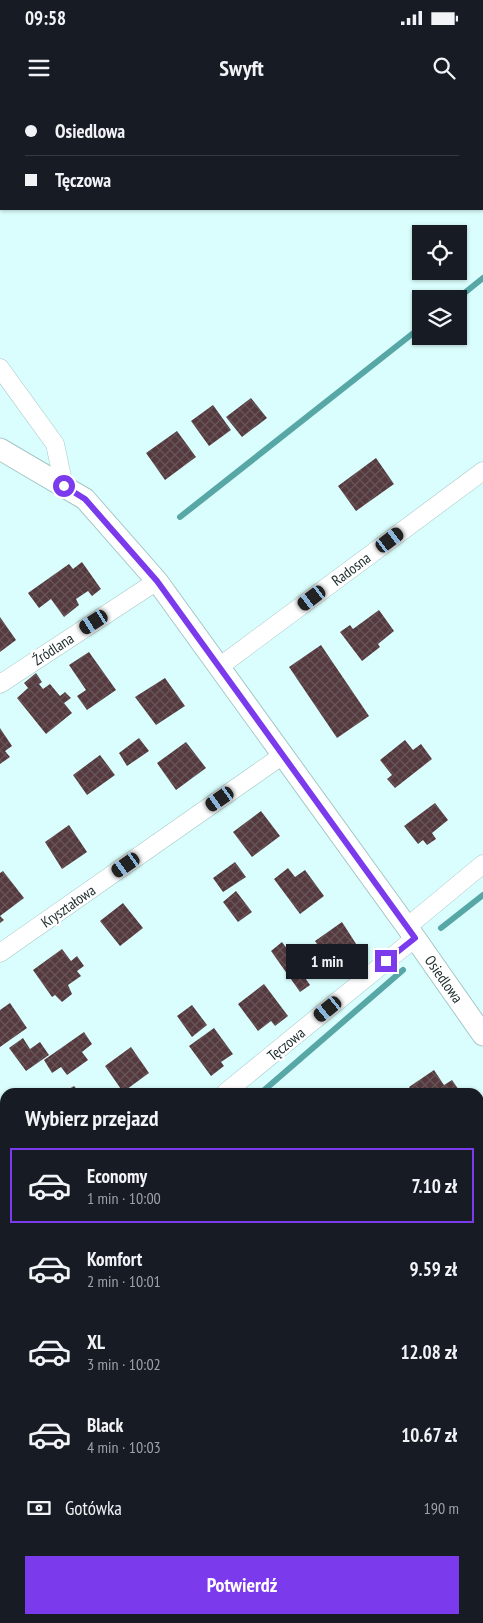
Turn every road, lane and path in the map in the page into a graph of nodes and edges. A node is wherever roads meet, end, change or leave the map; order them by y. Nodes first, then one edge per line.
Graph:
1 (0, 368) edge
2 (0, 449) edge
3 (483, 470) edge
4 (64, 486) junction
5 (157, 581) junction
6 (219, 667) junction
7 (0, 684) edge
8 (283, 755) junction
9 (483, 864) edge
10 (411, 932) junction
11 (0, 953) edge
12 (483, 1035) edge
13 (231, 1088) edge

1 - 4 street
2 - 4 street, Osiedlowa
3 - 6 street, Radosna
4 - 5 street, Osiedlowa
5 - 6 street, Osiedlowa
5 - 7 street, Źródlana
6 - 8 street, Osiedlowa
8 - 10 street, Osiedlowa
8 - 11 street, Kryształowa
9 - 10 street
10 - 12 street, Osiedlowa
10 - 13 street, Tęczowa

